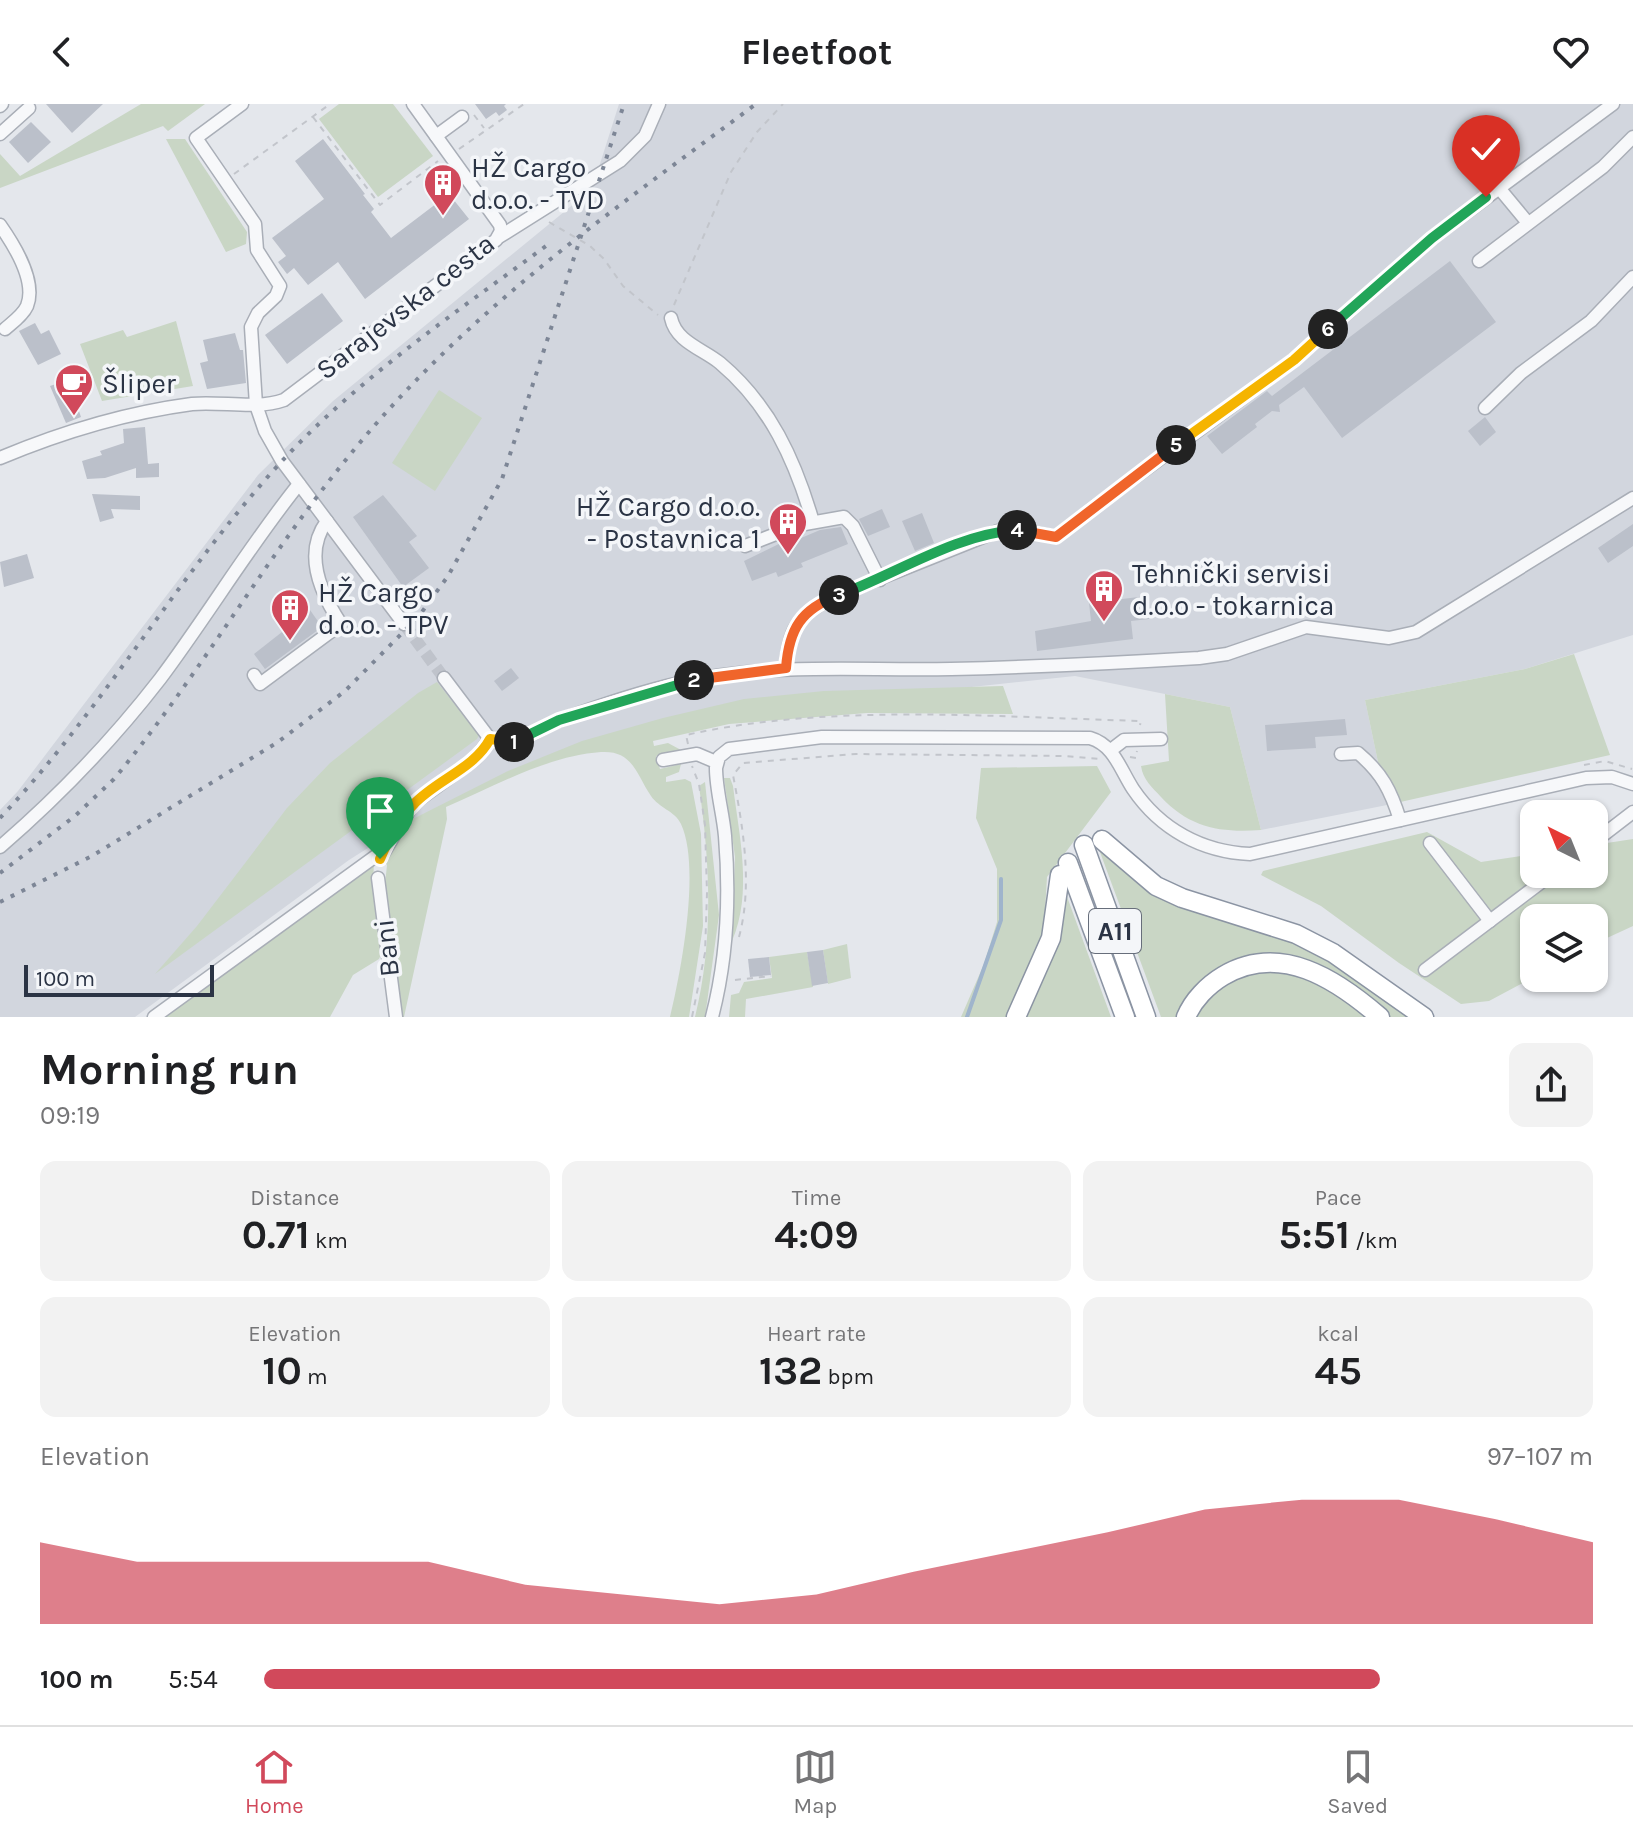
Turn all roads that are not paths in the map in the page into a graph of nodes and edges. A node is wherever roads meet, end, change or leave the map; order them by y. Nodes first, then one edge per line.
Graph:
1 (242, 104) edge
2 (413, 104) edge
3 (659, 104) edge
4 (1613, 104) edge
5 (30, 110) edge
6 (462, 117) dead end
7 (0, 134) edge
8 (436, 136) junction
9 (1633, 137) edge
10 (1499, 188) junction
11 (1528, 223) junction
12 (0, 225) edge
13 (499, 237) junction
14 (1479, 261) dead end
15 (1633, 277) edge
16 (672, 322) road end
17 (5, 329) dead end
18 (256, 405) junction
19 (1485, 408) dead end
20 (0, 458) edge
21 (299, 484) junction
22 (1633, 498) edge
23 (327, 521) junction
24 (813, 522) junction
25 (745, 546) dead end
26 (880, 580) junction
27 (404, 624) tunnel mouth
28 (786, 668) junction
29 (254, 675) dead end
30 (444, 678) tunnel mouth
31 (490, 739) junction
32 (1161, 739) dead end
33 (1111, 750) junction
34 (1341, 754) dead end
35 (663, 760) dead end
36 (722, 764) junction
37 (1633, 784) edge
38 (1633, 812) edge
39 (1400, 820) junction
40 (1608, 831) edge
41 (1430, 843) dead end
42 (0, 847) edge
43 (378, 878) dead end
44 (1534, 888) edge
45 (1490, 921) junction
46 (1425, 970) dead end
47 (154, 1017) edge
48 (396, 1017) edge
49 (712, 1017) edge
50 (1016, 1017) edge
51 (1125, 1017) edge
52 (1146, 1017) edge
53 (1186, 1017) edge
54 (1380, 1017) edge
55 (1424, 1017) edge

1 - 18 street
2 - 8 street, Sarajevska cesta
3 - 13 street
4 - 10 street
5 - 7 street
6 - 8 street
8 - 13 street, Sarajevska cesta
9 - 11 street
10 - 11 street
10 - 26 street
11 - 14 street
12 - 17 street
13 - 18 street, Sarajevska cesta
15 - 19 street
16 - 24 street
18 - 20 street
18 - 21 street
21 - 23 street
21 - 42 street
22 - 28 street
23 - 27 street
23 - 29 street
24 - 25 street
24 - 26 street
26 - 28 street
28 - 31 street
30 - 31 street
31 - 47 street
32 - 33 street
33 - 36 street
33 - 39 street
34 - 39 street
35 - 36 street
36 - 49 street
37 - 39 street
38 - 40 street
41 - 45 street
43 - 48 street, Bani
44 - 45 street
45 - 46 street
50 - 51 highway, A11
52 - 55 highway, A11
53 - 54 highway

